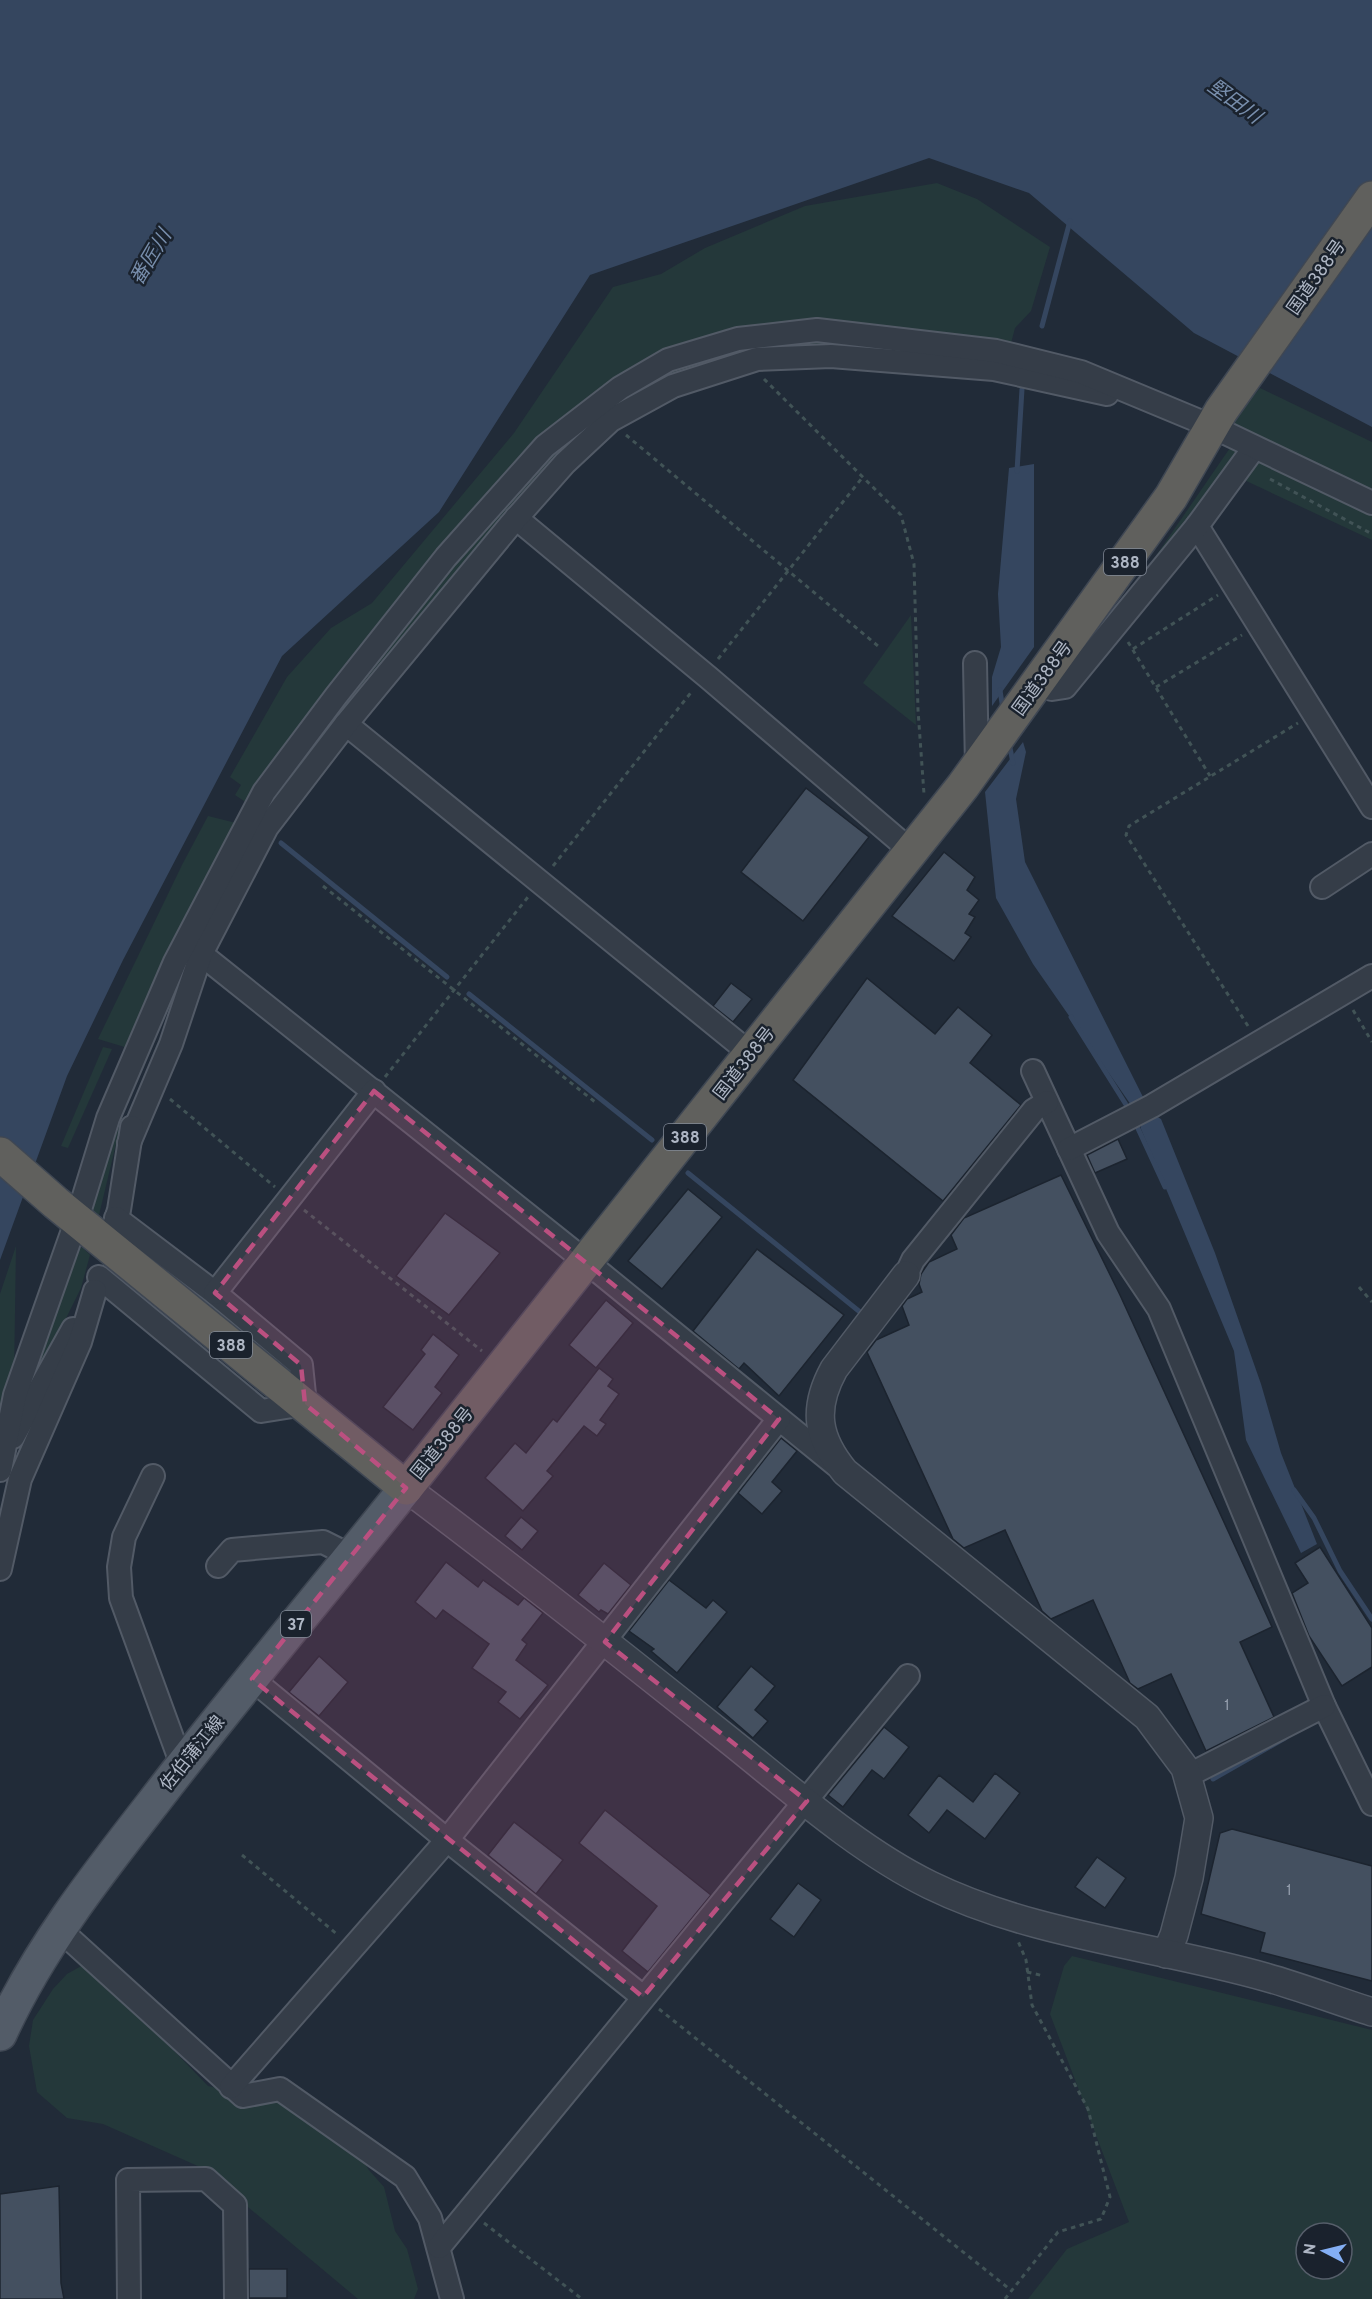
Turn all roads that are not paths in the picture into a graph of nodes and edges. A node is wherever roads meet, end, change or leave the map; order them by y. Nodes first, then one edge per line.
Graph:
1 (1372, 198) edge
2 (1150, 400) junction
3 (1216, 418) junction
4 (1254, 448) junction
5 (1372, 502) edge
6 (516, 518) junction
7 (1197, 526) junction
8 (975, 663) dead end
9 (1029, 697) junction
10 (346, 724) junction
11 (986, 756) junction
12 (1372, 807) edge
13 (919, 841) junction
14 (1372, 854) edge
15 (1322, 887) dead end
16 (201, 954) junction
17 (1372, 976) edge
18 (149, 1022) junction
19 (751, 1054) junction
20 (1033, 1071) dead end
21 (374, 1091) junction
22 (1047, 1102) junction
23 (129, 1143) junction
24 (1069, 1149) junction
25 (0, 1154) edge
26 (66, 1211) junction
27 (587, 1262) junction
28 (906, 1275) joint
29 (99, 1277) junction
30 (215, 1293) junction
31 (305, 1404) junction
32 (779, 1419) junction
33 (1, 1463) edge
34 (845, 1472) junction
35 (153, 1476) dead end
36 (406, 1488) junction
37 (351, 1556) junction
38 (218, 1566) dead end
39 (0, 1569) edge
40 (605, 1642) junction
41 (908, 1676) dead end
42 (252, 1679) junction
43 (1324, 1706) junction
44 (182, 1765) junction
45 (1187, 1776) junction
46 (807, 1801) junction
47 (1372, 1804) edge
48 (447, 1840) junction
49 (59, 1929) junction
50 (1166, 1954) junction
51 (643, 1997) junction
52 (1372, 2012) edge
53 (0, 2034) edge
54 (231, 2087) junction
55 (439, 2247) junction
56 (129, 2299) edge
57 (236, 2299) edge
58 (452, 2299) edge

1 - 3 highway, 国道388号 / 388
2 - 3 street
2 - 6 street
2 - 18 street
3 - 4 street
3 - 9 highway, 国道388号 / 388
4 - 5 street
4 - 7 street
6 - 10 street
6 - 13 street
7 - 9 street
7 - 12 street
8 - 11 street
9 - 11 highway, 国道388号 / 388
10 - 16 street
10 - 19 street
11 - 13 highway, 国道388号 / 388
13 - 19 highway, 国道388号 / 388
14 - 15 street
16 - 21 street
16 - 23 street
17 - 24 street
18 - 23 street
18 - 26 street
19 - 27 highway, 国道388号 / 388
20 - 22 street
21 - 27 street
21 - 30 street
22 - 24 street
22 - 28 street
23 - 30 street
24 - 43 street
25 - 26 highway, 国道388号 / 388
26 - 31 highway, 国道388号 / 388
26 - 33 street
27 - 32 street
27 - 36 highway, 国道388号 / 388
28 - 34 street
29 - 31 street
29 - 33 street
29 - 39 street
30 - 31 street
31 - 36 highway, 国道388号 / 388
32 - 34 street
32 - 40 street
34 - 45 street
35 - 44 street
36 - 37 main road, 佐伯蒲江線 / 37
36 - 40 street
37 - 38 street
37 - 42 main road, 佐伯蒲江線 / 37
40 - 46 street
40 - 48 street
41 - 46 street
42 - 44 main road, 佐伯蒲江線 / 37
42 - 48 street
43 - 45 street
43 - 47 street
44 - 49 main road, 佐伯蒲江線 / 37
45 - 50 street
46 - 50 street
46 - 51 street
48 - 51 street
48 - 54 street
49 - 53 main road, 佐伯蒲江線 / 37
49 - 54 street
50 - 52 street
51 - 55 street
54 - 55 street
55 - 58 street
56 - 57 street

